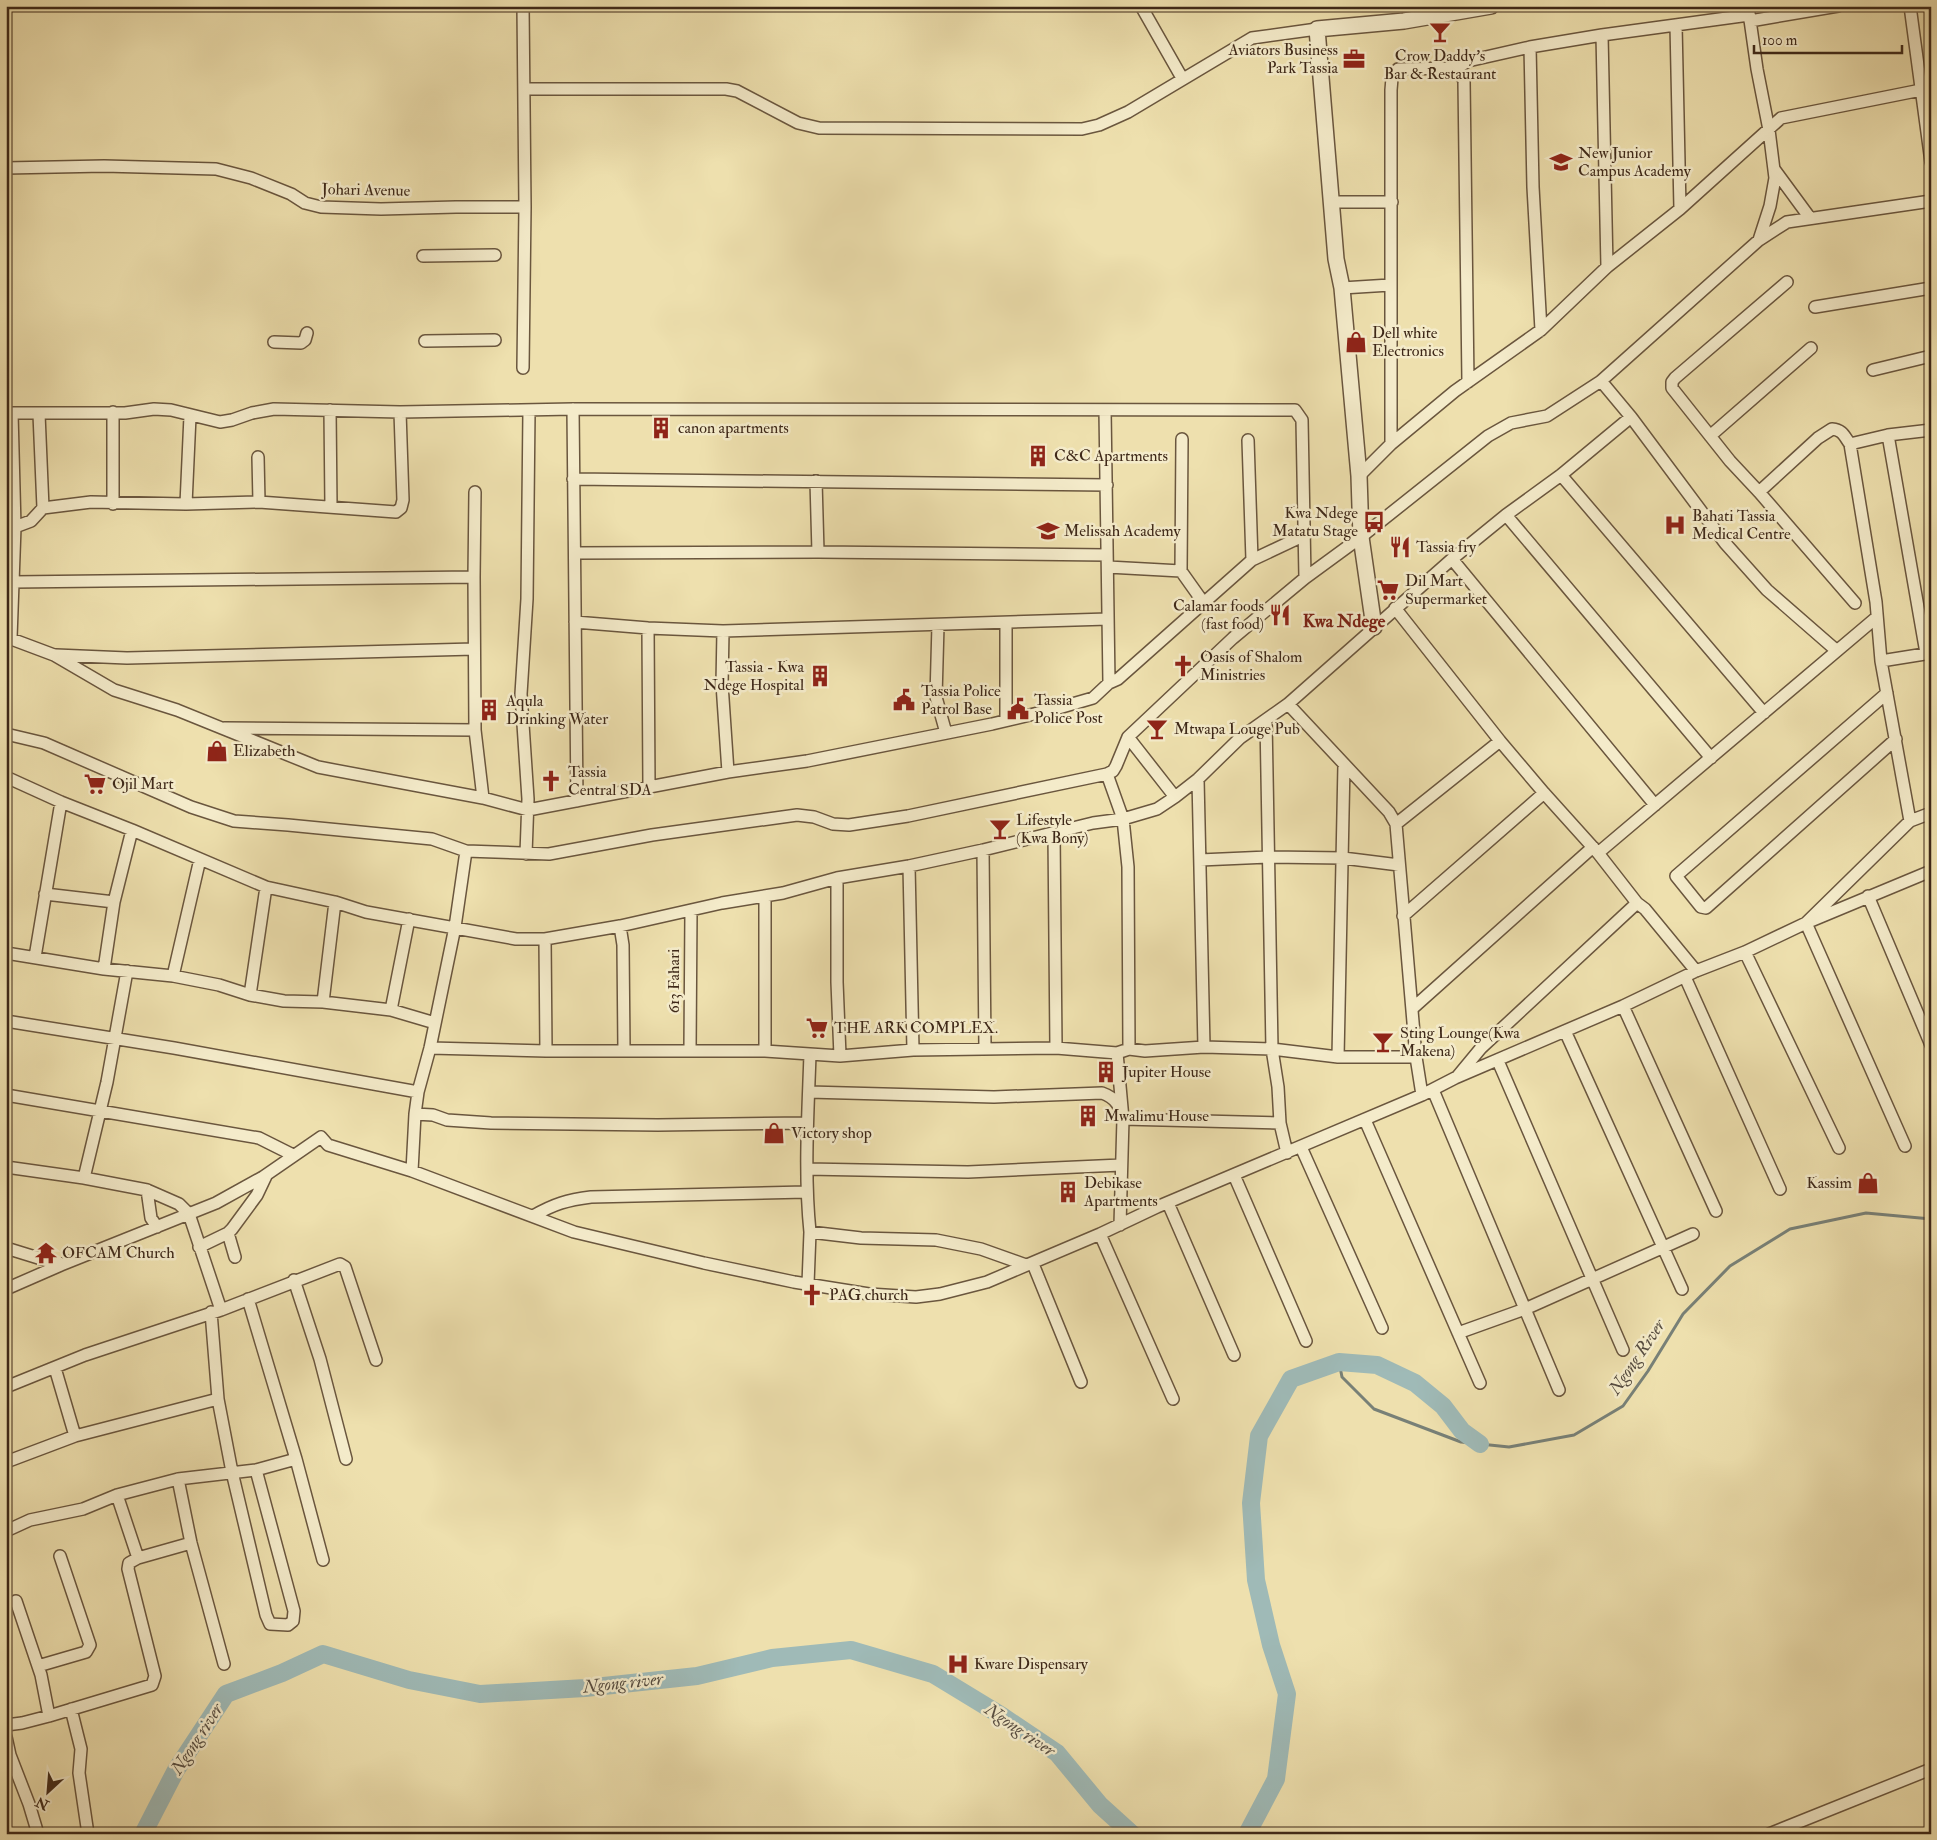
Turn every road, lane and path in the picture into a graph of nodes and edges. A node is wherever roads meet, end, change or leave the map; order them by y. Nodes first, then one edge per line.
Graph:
1 (523, 6) edge
2 (1141, 6) edge
3 (1490, 6) edge
4 (1838, 6) edge
5 (1910, 6) edge
6 (1749, 14) edge
7 (1676, 25) junction
8 (1317, 29) junction
9 (1602, 35) junction
10 (1530, 48) junction
11 (1457, 68) junction
12 (1182, 78) junction
13 (524, 89) junction
14 (1921, 90) junction
15 (1769, 130) junction
16 (1931, 162) edge
17 (6, 168) edge
18 (1774, 168) junction
19 (1931, 201) edge
20 (1332, 202) junction
21 (1392, 202) junction
22 (525, 207) junction
23 (1680, 209) junction
24 (1810, 218) junction
25 (1759, 240) junction
26 (423, 256) dead end
27 (495, 256) dead end
28 (1607, 267) junction
29 (1787, 282) dead end
30 (1390, 285) junction
31 (1342, 288) junction
32 (1931, 288) edge
33 (1815, 306) dead end
34 (1541, 330) junction
35 (307, 333) dead end
36 (495, 340) dead end
37 (425, 341) dead end
38 (274, 342) dead end
39 (1811, 348) dead end
40 (1931, 356) edge
41 (523, 368) dead end
42 (1873, 370) dead end
43 (1601, 381) junction
44 (1468, 382) junction
45 (573, 409) junction
46 (330, 410) junction
47 (1105, 410) junction
48 (528, 411) junction
49 (114, 412) junction
50 (400, 412) junction
51 (9, 413) edge
52 (39, 414) junction
53 (190, 416) junction
54 (1631, 417) junction
55 (1931, 430) edge
56 (1888, 435) junction
57 (1710, 436) junction
58 (1182, 439) dead end
59 (1248, 440) dead end
60 (1391, 444) junction
61 (1850, 444) junction
62 (258, 457) dead end
63 (10, 470) edge
64 (1561, 475) junction
65 (1359, 476) junction
66 (573, 479) junction
67 (816, 481) junction
68 (1107, 485) junction
69 (475, 492) dead end
70 (1759, 492) junction
71 (259, 502) junction
72 (113, 504) junction
73 (186, 504) junction
74 (331, 507) junction
75 (43, 508) junction
76 (1506, 515) junction
77 (14, 527) junction
78 (1305, 536) junction
79 (1361, 537) junction
80 (10, 544) edge
81 (818, 552) junction
82 (576, 553) junction
83 (1452, 559) junction
84 (1252, 560) junction
85 (1108, 561) junction
86 (1181, 571) junction
87 (474, 578) junction
88 (1305, 578) junction
89 (13, 582) junction
90 (1203, 602) junction
91 (1855, 603) dead end
92 (1395, 608) junction
93 (1877, 617) junction
94 (1108, 619) junction
95 (575, 622) junction
96 (1006, 623) junction
97 (938, 625) junction
98 (1374, 627) junction
99 (648, 628) junction
100 (723, 631) junction
101 (9, 637) edge
102 (474, 649) junction
103 (1837, 651) junction
104 (1928, 653) edge
105 (54, 655) junction
106 (1881, 661) junction
107 (1109, 683) junction
108 (1887, 693) junction
109 (1288, 704) junction
110 (1764, 713) junction
111 (1006, 720) junction
112 (1266, 720) junction
113 (218, 728) junction
114 (475, 730) junction
115 (946, 733) junction
116 (6, 734) edge
117 (1128, 737) junction
118 (1896, 739) junction
119 (1500, 741) junction
120 (1711, 758) junction
121 (1344, 764) junction
122 (728, 772) junction
123 (1107, 774) junction
124 (6, 777) edge
125 (1198, 779) junction
126 (649, 787) junction
127 (1544, 793) junction
128 (1175, 797) junction
129 (483, 798) junction
130 (577, 801) junction
131 (61, 802) junction
132 (1655, 805) junction
133 (528, 810) junction
134 (1931, 813) edge
135 (1123, 818) junction
136 (1910, 821) junction
137 (1396, 824) junction
138 (132, 830) junction
139 (1054, 833) junction
140 (983, 850) junction
141 (1595, 850) junction
142 (466, 851) junction
143 (526, 854) junction
144 (1268, 857) junction
145 (1343, 858) junction
146 (200, 859) junction
147 (1200, 860) junction
148 (1399, 865) junction
149 (909, 866) junction
150 (1931, 872) edge
151 (837, 878) junction
152 (266, 887) junction
153 (45, 894) junction
154 (1868, 896) junction
155 (766, 897) junction
156 (114, 902) junction
157 (335, 902) junction
158 (1637, 903) junction
159 (691, 911) junction
160 (1403, 916) junction
161 (409, 919) junction
162 (1806, 923) junction
163 (620, 926) junction
164 (455, 927) junction
165 (545, 939) junction
166 (1745, 952) junction
167 (6, 953) edge
168 (35, 957) junction
169 (104, 969) junction
170 (127, 971) junction
171 (1696, 971) junction
172 (173, 976) junction
173 (1685, 977) junction
174 (250, 996) junction
175 (323, 1002) junction
176 (1623, 1006) junction
177 (1413, 1008) junction
178 (392, 1010) junction
179 (6, 1022) edge
180 (435, 1023) junction
181 (1565, 1031) junction
182 (114, 1040) junction
183 (1931, 1045) edge
184 (1204, 1047) junction
185 (430, 1048) junction
186 (1056, 1048) junction
187 (985, 1049) junction
188 (1129, 1049) junction
189 (1272, 1049) junction
190 (624, 1050) junction
191 (690, 1050) junction
192 (913, 1050) junction
193 (546, 1051) junction
194 (765, 1051) junction
195 (1117, 1053) junction
196 (810, 1054) junction
197 (840, 1056) junction
198 (1338, 1057) junction
199 (1416, 1057) junction
200 (1498, 1061) junction
201 (1455, 1078) junction
202 (1433, 1090) junction
203 (418, 1092) junction
204 (809, 1092) junction
205 (6, 1094) edge
206 (1422, 1095) junction
207 (99, 1109) junction
208 (415, 1114) junction
209 (1123, 1119) junction
210 (1364, 1120) junction
211 (807, 1123) junction
212 (1280, 1123) junction
213 (1905, 1146) dead end
214 (1301, 1147) junction
215 (1839, 1148) dead end
216 (1287, 1153) junction
217 (293, 1155) junction
218 (1121, 1165) junction
219 (6, 1166) edge
220 (807, 1169) junction
221 (412, 1171) junction
222 (267, 1174) junction
223 (1234, 1175) junction
224 (84, 1178) junction
225 (1780, 1189) dead end
226 (147, 1190) junction
227 (806, 1192) junction
228 (1168, 1203) junction
229 (1716, 1211) dead end
230 (188, 1214) junction
231 (533, 1216) junction
232 (1120, 1225) junction
233 (158, 1228) junction
234 (810, 1232) junction
235 (228, 1233) junction
236 (1100, 1234) junction
237 (1693, 1234) dead end
238 (199, 1247) junction
239 (6, 1248) edge
240 (1663, 1248) junction
241 (235, 1257) dead end
242 (1029, 1264) junction
243 (61, 1265) junction
244 (294, 1280) junction
245 (1593, 1280) junction
246 (808, 1284) junction
247 (6, 1289) edge
248 (1682, 1290) dead end
249 (248, 1299) junction
250 (1525, 1309) junction
251 (216, 1311) junction
252 (1382, 1328) dead end
253 (1458, 1333) junction
254 (1306, 1341) dead end
255 (1623, 1350) dead end
256 (1234, 1355) dead end
257 (376, 1360) dead end
258 (55, 1368) junction
259 (1081, 1382) dead end
260 (1480, 1384) dead end
261 (6, 1387) edge
262 (1559, 1390) dead end
263 (218, 1399) junction
264 (1174, 1399) dead end
265 (76, 1436) junction
266 (296, 1458) junction
267 (346, 1460) dead end
268 (6, 1462) edge
269 (256, 1470) junction
270 (232, 1472) junction
271 (178, 1479) junction
272 (117, 1495) junction
273 (6, 1531) edge
274 (191, 1543) junction
275 (60, 1556) dead end
276 (138, 1558) junction
277 (323, 1560) dead end
278 (16, 1601) dead end
279 (224, 1664) dead end
280 (38, 1666) junction
281 (71, 1709) junction
282 (49, 1716) junction
283 (6, 1725) edge
284 (6, 1737) edge
285 (1931, 1769) edge
286 (38, 1834) edge
287 (88, 1834) edge
288 (1769, 1834) edge

1 - 13 street
2 - 12 street
3 - 8 street
4 - 6 street
5 - 14 street
6 - 7 street
6 - 15 street
7 - 9 street
7 - 23 street
8 - 12 street
8 - 20 street
9 - 10 street
9 - 28 street
10 - 11 street
10 - 34 street
11 - 21 street
11 - 44 street
12 - 13 street
13 - 22 street
14 - 15 street
14 - 16 street
15 - 18 street
15 - 23 street
17 - 22 street, Johari Avenue
18 - 24 street
18 - 25 street
19 - 24 street
20 - 21 street
20 - 31 street
21 - 30 street
22 - 41 street
23 - 28 street
24 - 25 street
25 - 43 street
26 - 27 street
28 - 34 street
29 - 57 street
30 - 31 street
30 - 60 street
31 - 65 street
32 - 33 street
34 - 44 street
35 - 38 street
36 - 37 street
39 - 57 street
40 - 42 street
43 - 54 street
43 - 79 street
44 - 60 street
45 - 47 street
45 - 48 street
45 - 66 street
46 - 50 street
46 - 53 street
46 - 74 street
47 - 68 street
47 - 78 street
48 - 50 street
48 - 133 street
49 - 52 street
49 - 53 street
49 - 72 street
50 - 74 street
51 - 52 street
51 - 63 street
52 - 75 street
53 - 73 street
54 - 64 street
54 - 103 street
55 - 56 street
56 - 61 street
56 - 104 street
57 - 70 street
58 - 86 street
59 - 84 street
60 - 65 street
61 - 70 street
61 - 93 street
62 - 71 street
63 - 77 street
64 - 76 street
64 - 110 street
65 - 79 street
66 - 67 street
66 - 82 street
67 - 68 street
67 - 81 street
68 - 85 street
69 - 87 street
70 - 91 street
71 - 73 street
71 - 74 street
72 - 73 street
72 - 75 street
75 - 77 street
76 - 83 street
76 - 120 street
77 - 80 street
78 - 84 street
78 - 88 street
79 - 88 street
79 - 98 street
80 - 89 street
81 - 82 street
81 - 85 street
82 - 95 street
83 - 92 street
83 - 132 street
84 - 90 street
85 - 86 street
85 - 94 street
86 - 90 street
87 - 89 street
87 - 102 street
88 - 117 street
89 - 101 street
90 - 107 street
92 - 98 street
92 - 119 street
93 - 103 street
93 - 106 street
94 - 96 street
94 - 107 street
95 - 99 street
95 - 130 street
96 - 97 street
96 - 111 street
97 - 100 street
97 - 115 street
98 - 109 street
99 - 100 street
99 - 126 street
100 - 122 street
101 - 105 street
102 - 105 street
102 - 114 street
103 - 110 street
104 - 106 street
105 - 113 street
106 - 108 street
107 - 111 street
108 - 118 street
108 - 118 street
109 - 112 street
109 - 121 street
110 - 120 street
111 - 115 street
112 - 125 street
112 - 144 street
113 - 114 street
113 - 129 street
114 - 129 street
115 - 122 street
116 - 142 street
117 - 123 street
117 - 128 street
118 - 136 street
119 - 127 street
119 - 137 street
120 - 132 street
121 - 137 street
121 - 145 street
122 - 126 street
123 - 135 street
123 - 143 street
124 - 131 street
125 - 128 street
125 - 147 street
126 - 130 street
127 - 141 street
127 - 160 street
128 - 135 street
129 - 133 street
130 - 133 street
131 - 138 street
131 - 153 street
132 - 141 street
133 - 143 street
134 - 136 street
135 - 139 street
135 - 188 street
136 - 162 street
137 - 148 street
138 - 146 street
138 - 156 street
139 - 140 street
139 - 186 street
140 - 149 street
140 - 187 street
141 - 158 street
141 - 177 street
142 - 143 street
142 - 164 street
144 - 145 street
144 - 147 street
144 - 189 street
145 - 148 street
145 - 198 street
146 - 152 street
146 - 172 street
147 - 184 street
148 - 160 street
149 - 151 street
149 - 192 street
150 - 154 street
151 - 155 street
151 - 197 street
152 - 157 street
152 - 174 street
153 - 156 street
153 - 168 street
154 - 162 street
154 - 183 street
155 - 159 street
155 - 194 street
156 - 169 street
157 - 161 street
157 - 175 street
158 - 171 street
158 - 201 street
159 - 163 street
159 - 191 street, 613 Fahari
160 - 177 street
161 - 164 street
161 - 178 street
162 - 166 street
162 - 213 street
163 - 165 street
163 - 190 street
164 - 165 street
164 - 180 street
165 - 193 street
166 - 171 street
166 - 215 street
167 - 168 street
168 - 169 street
169 - 170 street
170 - 172 street
170 - 182 street
171 - 173 street
172 - 174 street
173 - 176 street
173 - 225 street
174 - 175 street
175 - 178 street
176 - 181 street
176 - 229 street
177 - 199 street
178 - 180 street
179 - 182 street
180 - 185 street
181 - 200 street
181 - 240 street
182 - 203 street
182 - 207 street
184 - 188 street
184 - 189 street
185 - 193 street
185 - 203 street
186 - 187 street
186 - 195 street
187 - 192 street
188 - 195 street
189 - 198 street
189 - 212 street
190 - 191 street
190 - 193 street
191 - 194 street
192 - 197 street
194 - 196 street
195 - 209 street
196 - 197 street
196 - 204 street
198 - 199 street
199 - 206 street
200 - 201 street
200 - 245 street
201 - 202 street
202 - 206 street
202 - 250 street
203 - 208 street
204 - 209 street
204 - 211 street
205 - 207 street
206 - 210 street
207 - 217 street
207 - 224 street
208 - 211 street
208 - 221 street
209 - 212 street
209 - 218 street
210 - 214 street
210 - 253 street
211 - 220 street
212 - 216 street
214 - 216 street
214 - 252 street
216 - 223 street
217 - 221 street
217 - 222 street
218 - 220 street
218 - 232 street
219 - 224 street
220 - 227 street
221 - 231 street
222 - 230 street
222 - 235 street
223 - 228 street
223 - 254 street
224 - 226 street
226 - 230 street
226 - 233 street
227 - 231 street
227 - 234 street
228 - 232 street
228 - 256 street
230 - 233 street
230 - 238 street
231 - 246 street
232 - 236 street
233 - 243 street
234 - 242 street
234 - 246 street
235 - 238 street
235 - 241 street
236 - 242 street
236 - 264 street
237 - 240 street
238 - 251 street
239 - 243 street
240 - 245 street
240 - 248 street
242 - 246 street
242 - 259 street
243 - 247 street
244 - 249 street
244 - 257 street
244 - 267 street
245 - 250 street
245 - 255 street
249 - 251 street
249 - 266 street
250 - 253 street
250 - 262 street
251 - 258 street
251 - 263 street
253 - 260 street
258 - 261 street
258 - 265 street
263 - 265 street
263 - 270 street
265 - 268 street
266 - 269 street
266 - 277 street
269 - 270 street
269 - 270 street
270 - 271 street
271 - 272 street
271 - 274 street
272 - 273 street
272 - 276 street
274 - 276 street
274 - 279 street
275 - 280 street
276 - 281 street
278 - 280 street
280 - 282 street
281 - 282 street
281 - 287 street
282 - 283 street
284 - 286 street
285 - 288 street

